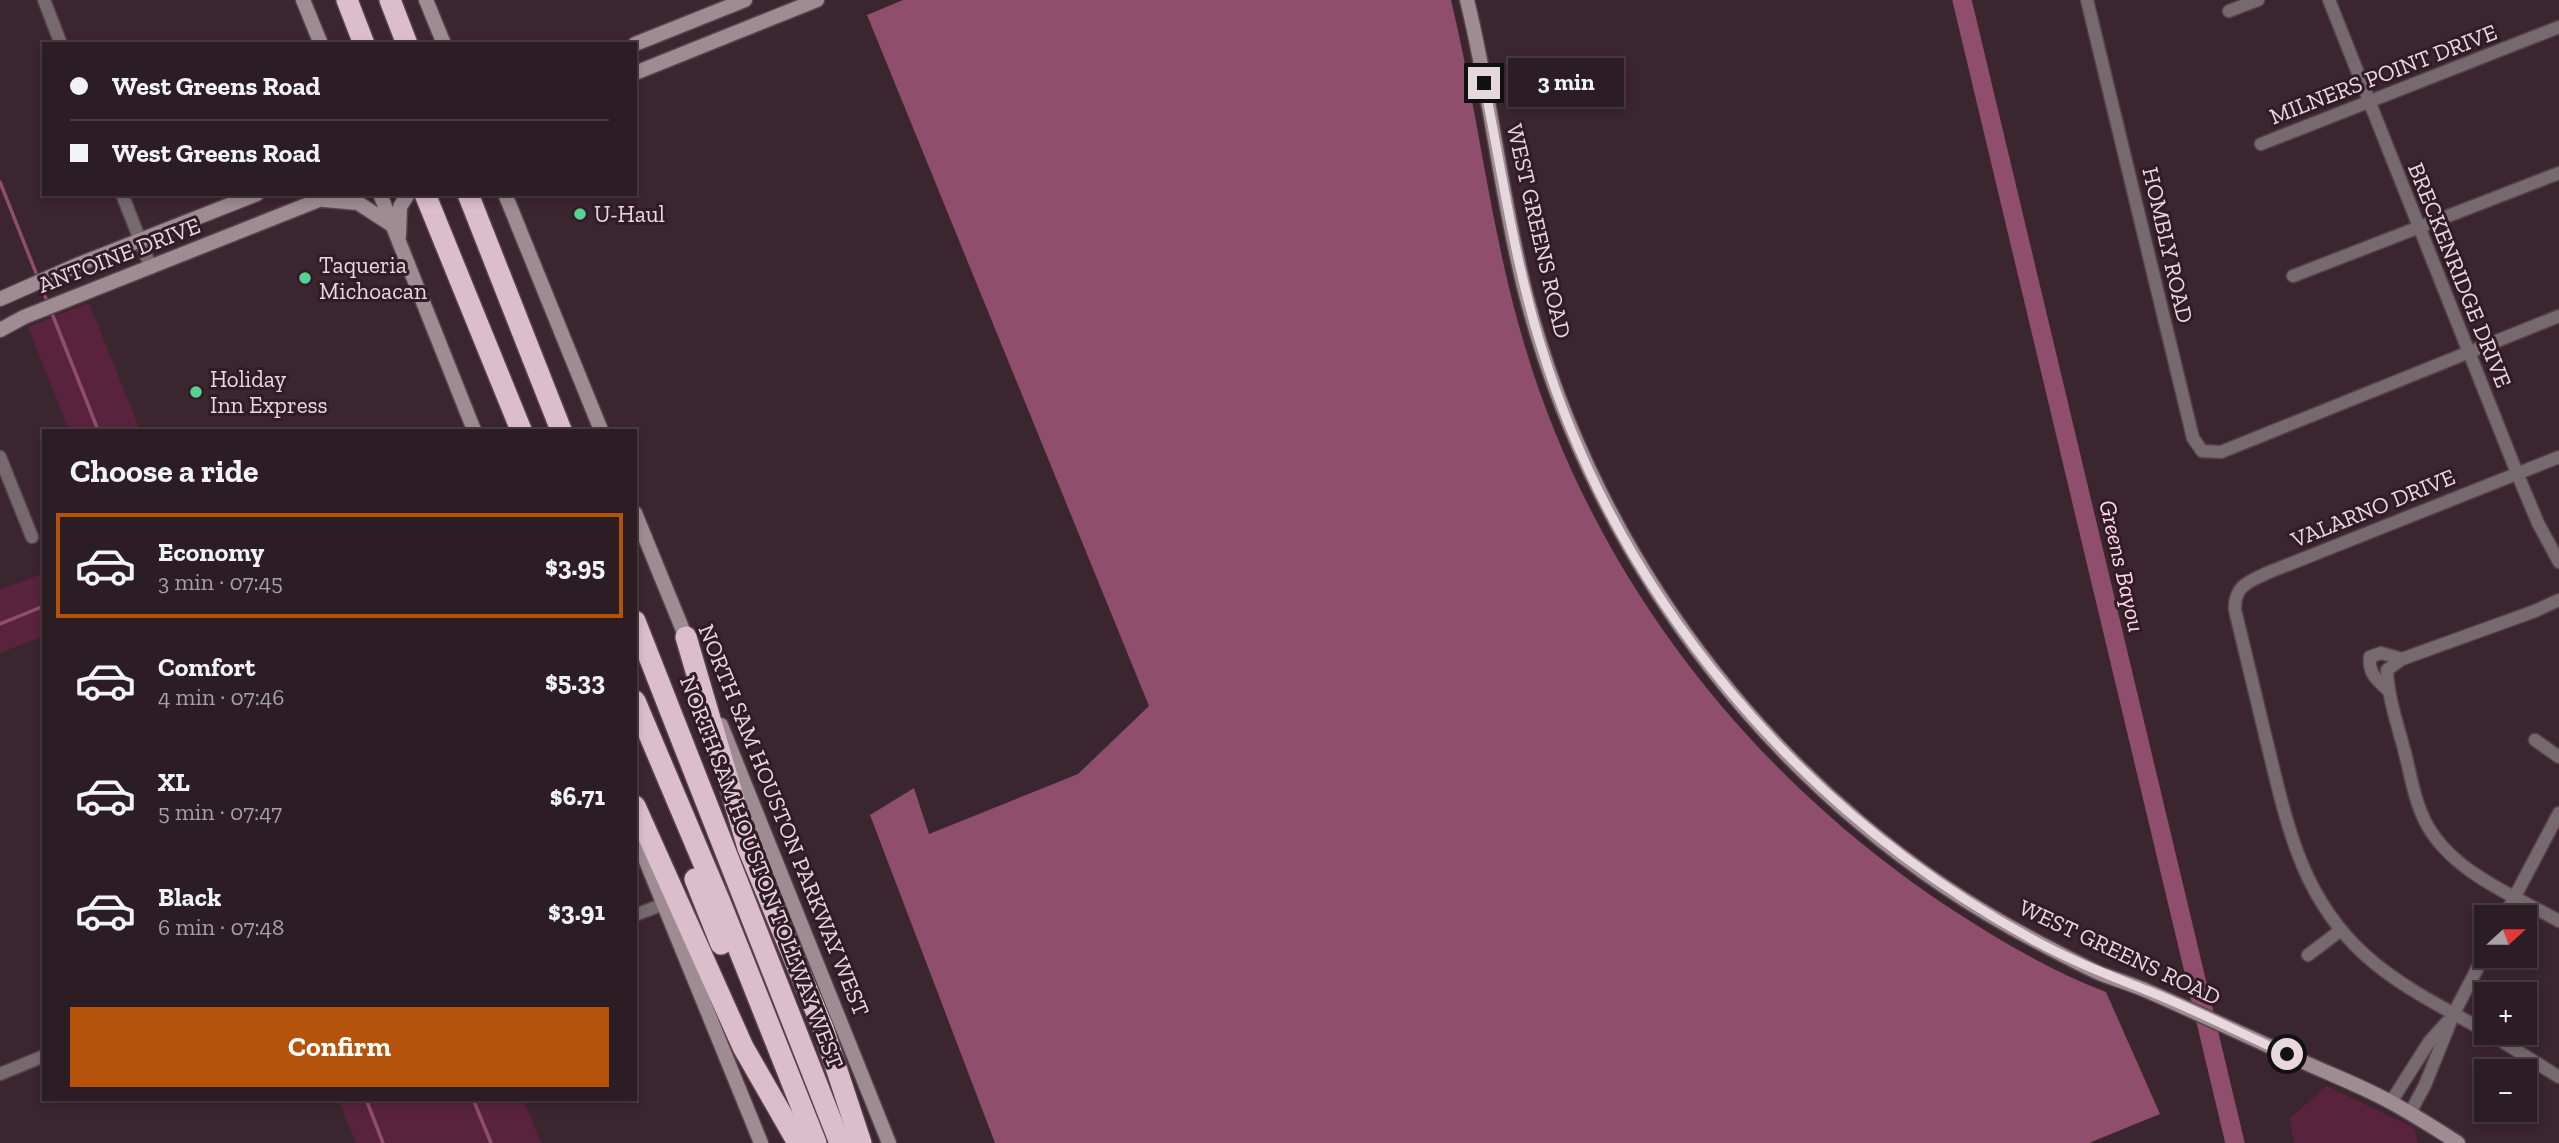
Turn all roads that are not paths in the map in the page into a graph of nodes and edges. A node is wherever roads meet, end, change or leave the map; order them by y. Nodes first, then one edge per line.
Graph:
1 (44, 0) edge
2 (303, 0) edge
3 (347, 0) edge
4 (390, 0) edge
5 (426, 0) edge
6 (745, 0) edge
7 (817, 0) edge
8 (1467, 0) edge
9 (2087, 0) edge
10 (2258, 0) edge
11 (2329, 0) edge
12 (2229, 11) dead end
13 (2559, 27) edge
14 (666, 32) junction
15 (60, 42) edge
16 (320, 42) edge
17 (363, 42) edge
18 (406, 42) edge
19 (443, 42) edge
20 (637, 43) edge
21 (676, 57) junction
22 (637, 72) edge
23 (2369, 103) junction
24 (2261, 144) dead end
25 (2559, 173) edge
26 (123, 196) edge
27 (252, 196) edge
28 (329, 196) edge
29 (381, 196) edge
30 (407, 196) edge
31 (426, 196) edge
32 (506, 196) edge
33 (320, 200) junction
34 (470, 200) edge
35 (2419, 228) junction
36 (396, 232) junction
37 (140, 240) junction
38 (151, 268) junction
39 (2293, 276) dead end
40 (0, 299) edge
41 (2559, 316) edge
42 (0, 330) edge
43 (2469, 354) junction
44 (474, 429) edge
45 (521, 429) edge
46 (561, 429) edge
47 (601, 429) edge
48 (0, 457) edge
49 (2559, 457) edge
50 (2517, 473) junction
51 (637, 518) edge
52 (32, 537) dead end
53 (2559, 562) edge
54 (2559, 600) edge
55 (637, 626) edge
56 (686, 637) junction
57 (2402, 659) junction
58 (2388, 690) junction
59 (637, 706) edge
60 (637, 729) edge
61 (2535, 740) dead end
62 (2559, 757) edge
63 (637, 810) edge
64 (2559, 813) edge
65 (637, 839) edge
66 (2515, 897) junction
67 (664, 904) junction
68 (2511, 905) edge
69 (637, 914) edge
70 (2559, 921) edge
71 (2341, 930) junction
72 (2308, 955) dead end
73 (2478, 968) edge
74 (2454, 1013) junction
75 (2474, 1025) edge
76 (2508, 1045) edge
77 (42, 1057) edge
78 (0, 1074) edge
79 (2559, 1077) edge
80 (2391, 1102) junction
81 (2410, 1113) junction
82 (761, 1143) edge
83 (799, 1143) edge
84 (816, 1143) edge
85 (839, 1143) edge
86 (861, 1143) edge
87 (889, 1143) edge
88 (2458, 1143) edge

1 - 15 street
2 - 16 main road
3 - 17 highway
4 - 18 highway
5 - 19 main road
6 - 14 main road
7 - 21 main road
8 - 80 main road, WEST GREENS ROAD
9 - 43 street, HOMBLY ROAD
10 - 12 street
11 - 23 street, BRECKENRIDGE DRIVE
13 - 23 street, MILNERS POINT DRIVE
14 - 20 main road
14 - 21 main road
21 - 22 main road
23 - 24 street, MILNERS POINT DRIVE
23 - 35 street, BRECKENRIDGE DRIVE
25 - 35 street
26 - 37 street
27 - 37 main road, ANTOINE DRIVE
28 - 33 main road, ANTOINE DRIVE
29 - 36 main road
30 - 36 main road
31 - 45 highway
32 - 47 main road
33 - 36 main road
33 - 38 main road, ANTOINE DRIVE
34 - 46 highway
35 - 39 street
35 - 43 street, BRECKENRIDGE DRIVE
36 - 44 main road
37 - 38 street
37 - 40 main road, ANTOINE DRIVE
38 - 42 main road, ANTOINE DRIVE
41 - 43 street
43 - 50 street, BRECKENRIDGE DRIVE
48 - 52 street
49 - 50 street, VALARNO DRIVE
50 - 53 street, BRECKENRIDGE DRIVE
50 - 71 street, VALARNO DRIVE
51 - 56 main road, NORTH SAM HOUSTON PARKWAY WEST
54 - 57 street
55 - 85 highway, NORTH SAM HOUSTON TOLLWAY WEST
56 - 86 highway
56 - 87 main road, NORTH SAM HOUSTON PARKWAY WEST
57 - 58 street
57 - 58 street
58 - 66 street
59 - 84 highway, NORTH SAM HOUSTON TOLLWAY WEST
60 - 83 highway
61 - 62 street
63 - 83 highway
64 - 66 street
65 - 67 main road
66 - 68 street
66 - 70 street
67 - 69 street
67 - 82 main road
71 - 72 street
71 - 74 street
73 - 74 street
74 - 75 street
74 - 80 street
74 - 81 street
76 - 79 street
77 - 78 street
80 - 81 main road, WEST GREENS ROAD
81 - 88 main road, WEST GREENS ROAD

